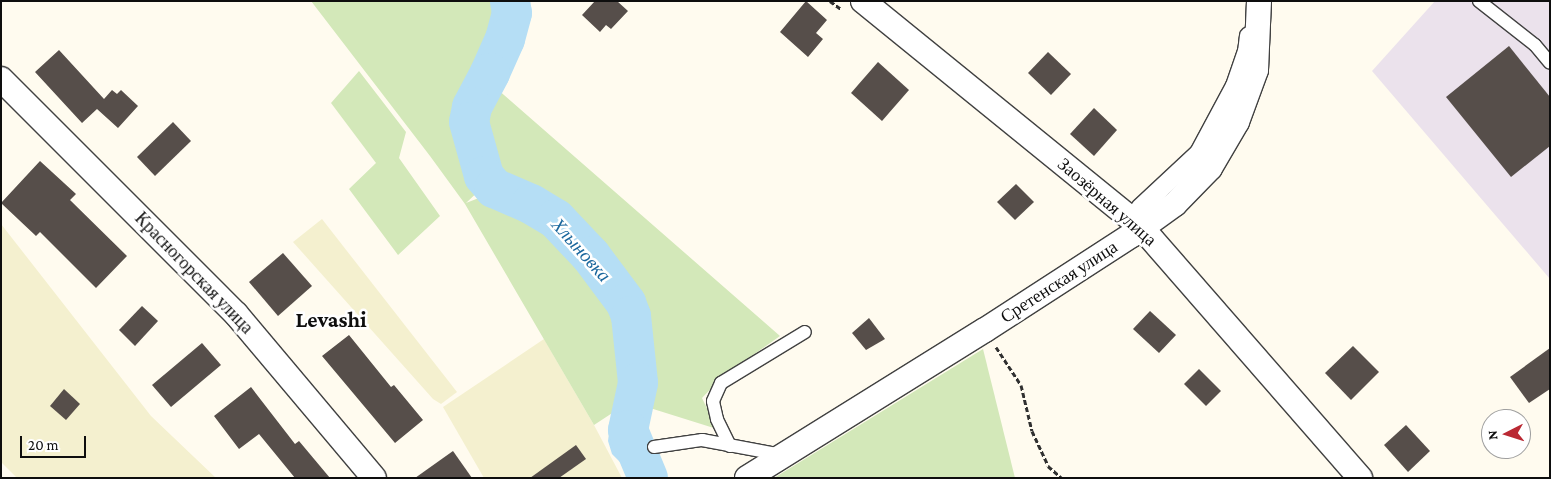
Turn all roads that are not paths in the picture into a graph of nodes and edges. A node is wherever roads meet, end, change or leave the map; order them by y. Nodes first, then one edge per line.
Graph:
1 (863, 1) edge
2 (1247, 1) edge
3 (1259, 1) edge
4 (1479, 1) edge
5 (1550, 63) edge
6 (1, 79) edge
7 (1141, 218) junction
8 (805, 332) dead end
9 (730, 446) junction
10 (654, 447) dead end
11 (784, 456) junction
12 (374, 478) edge
13 (747, 478) edge
14 (1360, 478) edge

1 - 7 street, Заозёрная улица
2 - 7 street
3 - 7 street, Сретенская улица
4 - 5 lane
6 - 12 street, Красногорская улица
7 - 11 street, Сретенская улица
7 - 14 street, Заозёрная улица
8 - 9 lane
9 - 10 lane
9 - 11 lane
11 - 13 street, Сретенская улица

